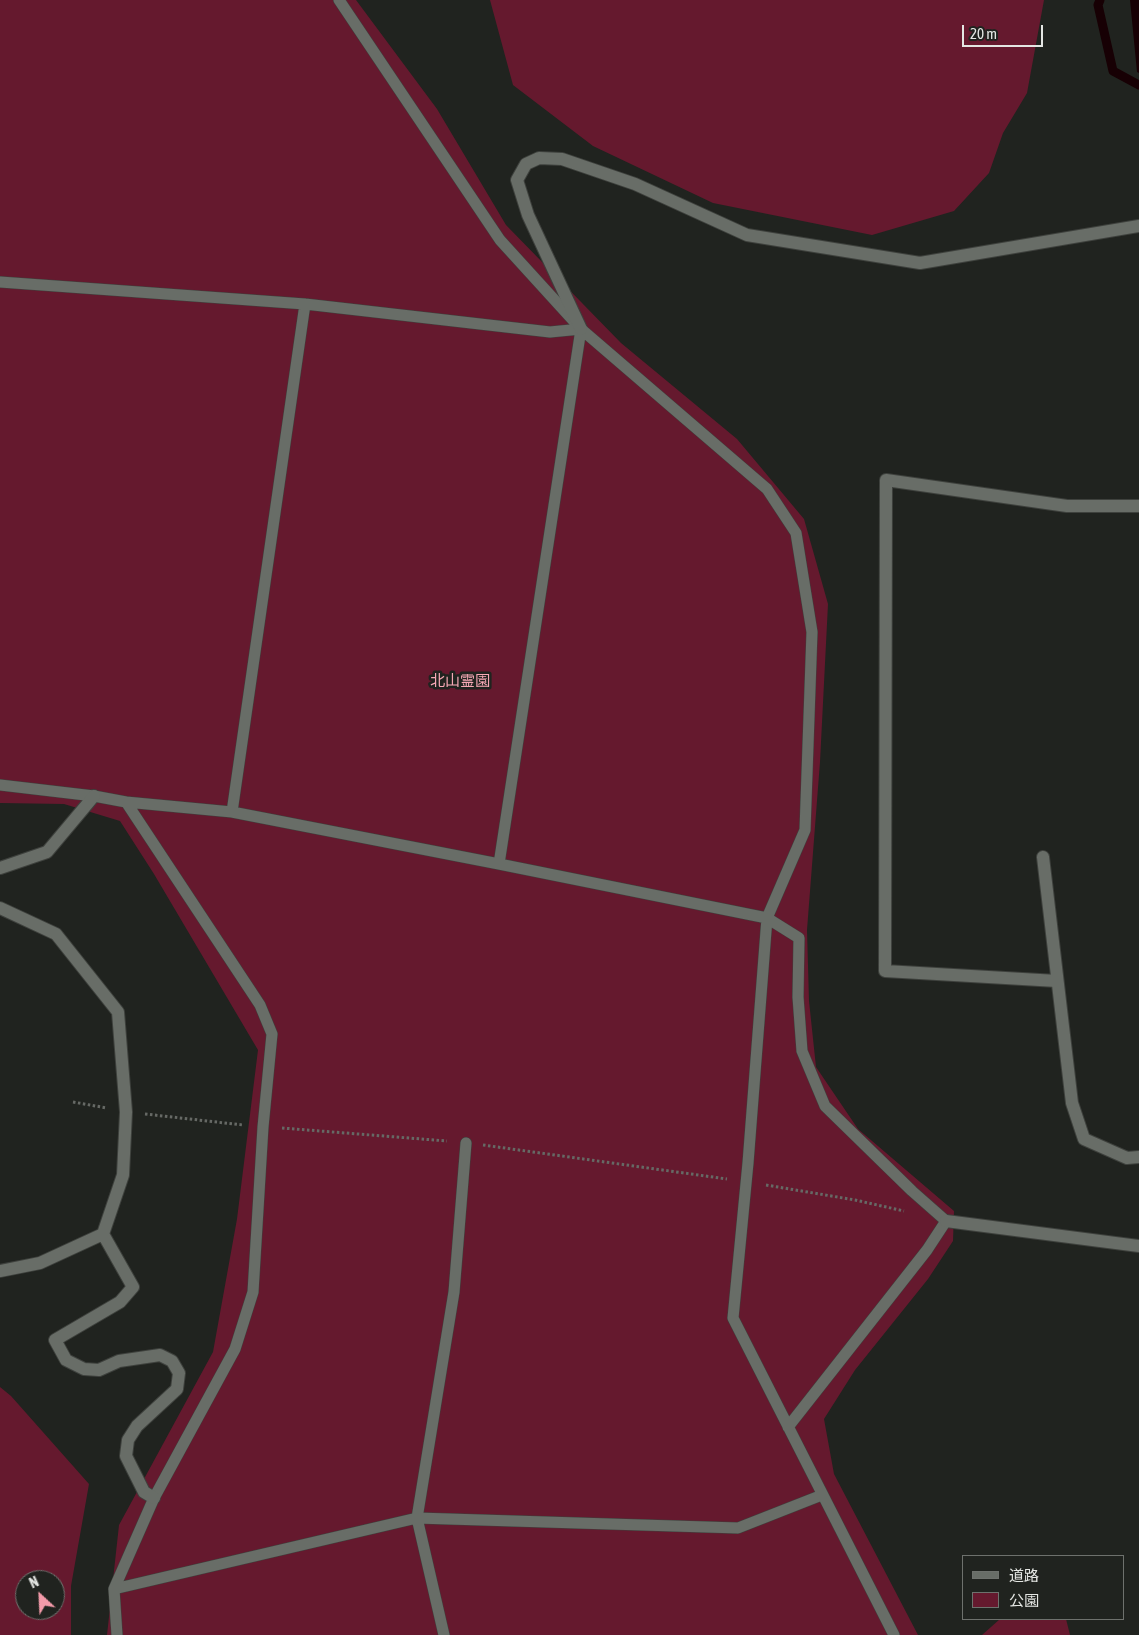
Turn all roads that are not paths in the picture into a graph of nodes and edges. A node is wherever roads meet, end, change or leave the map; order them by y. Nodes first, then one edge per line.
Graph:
1 (339, 0) edge
2 (1139, 226) edge
3 (0, 282) edge
4 (305, 304) junction
5 (581, 329) junction
6 (1139, 506) edge
7 (0, 785) edge
8 (94, 796) junction
9 (126, 802) junction
10 (232, 812) junction
11 (1043, 856) dead end
12 (499, 864) junction
13 (0, 868) edge
14 (0, 908) edge
15 (767, 918) junction
16 (1057, 981) junction
17 (466, 1143) road end
18 (1139, 1157) edge
19 (946, 1221) junction
20 (103, 1234) junction
21 (1139, 1246) edge
22 (0, 1271) edge
23 (788, 1427) junction
24 (822, 1495) junction
25 (154, 1498) junction
26 (417, 1518) junction
27 (114, 1589) junction
28 (117, 1635) edge
29 (444, 1635) edge
30 (894, 1635) edge

1 - 5 lane
2 - 5 street
3 - 4 lane
4 - 5 lane
4 - 10 lane
5 - 12 lane
5 - 15 lane
6 - 16 street
7 - 8 lane
8 - 9 lane
8 - 13 street
9 - 10 lane
9 - 25 lane
10 - 12 lane
11 - 16 street
12 - 15 lane
14 - 20 street
15 - 19 lane
15 - 23 lane
16 - 18 street
17 - 26 lane
19 - 21 street
19 - 23 lane
20 - 22 street
20 - 25 street
23 - 24 lane
24 - 26 lane
24 - 30 lane
25 - 27 lane
26 - 27 lane
26 - 29 lane
27 - 28 lane

